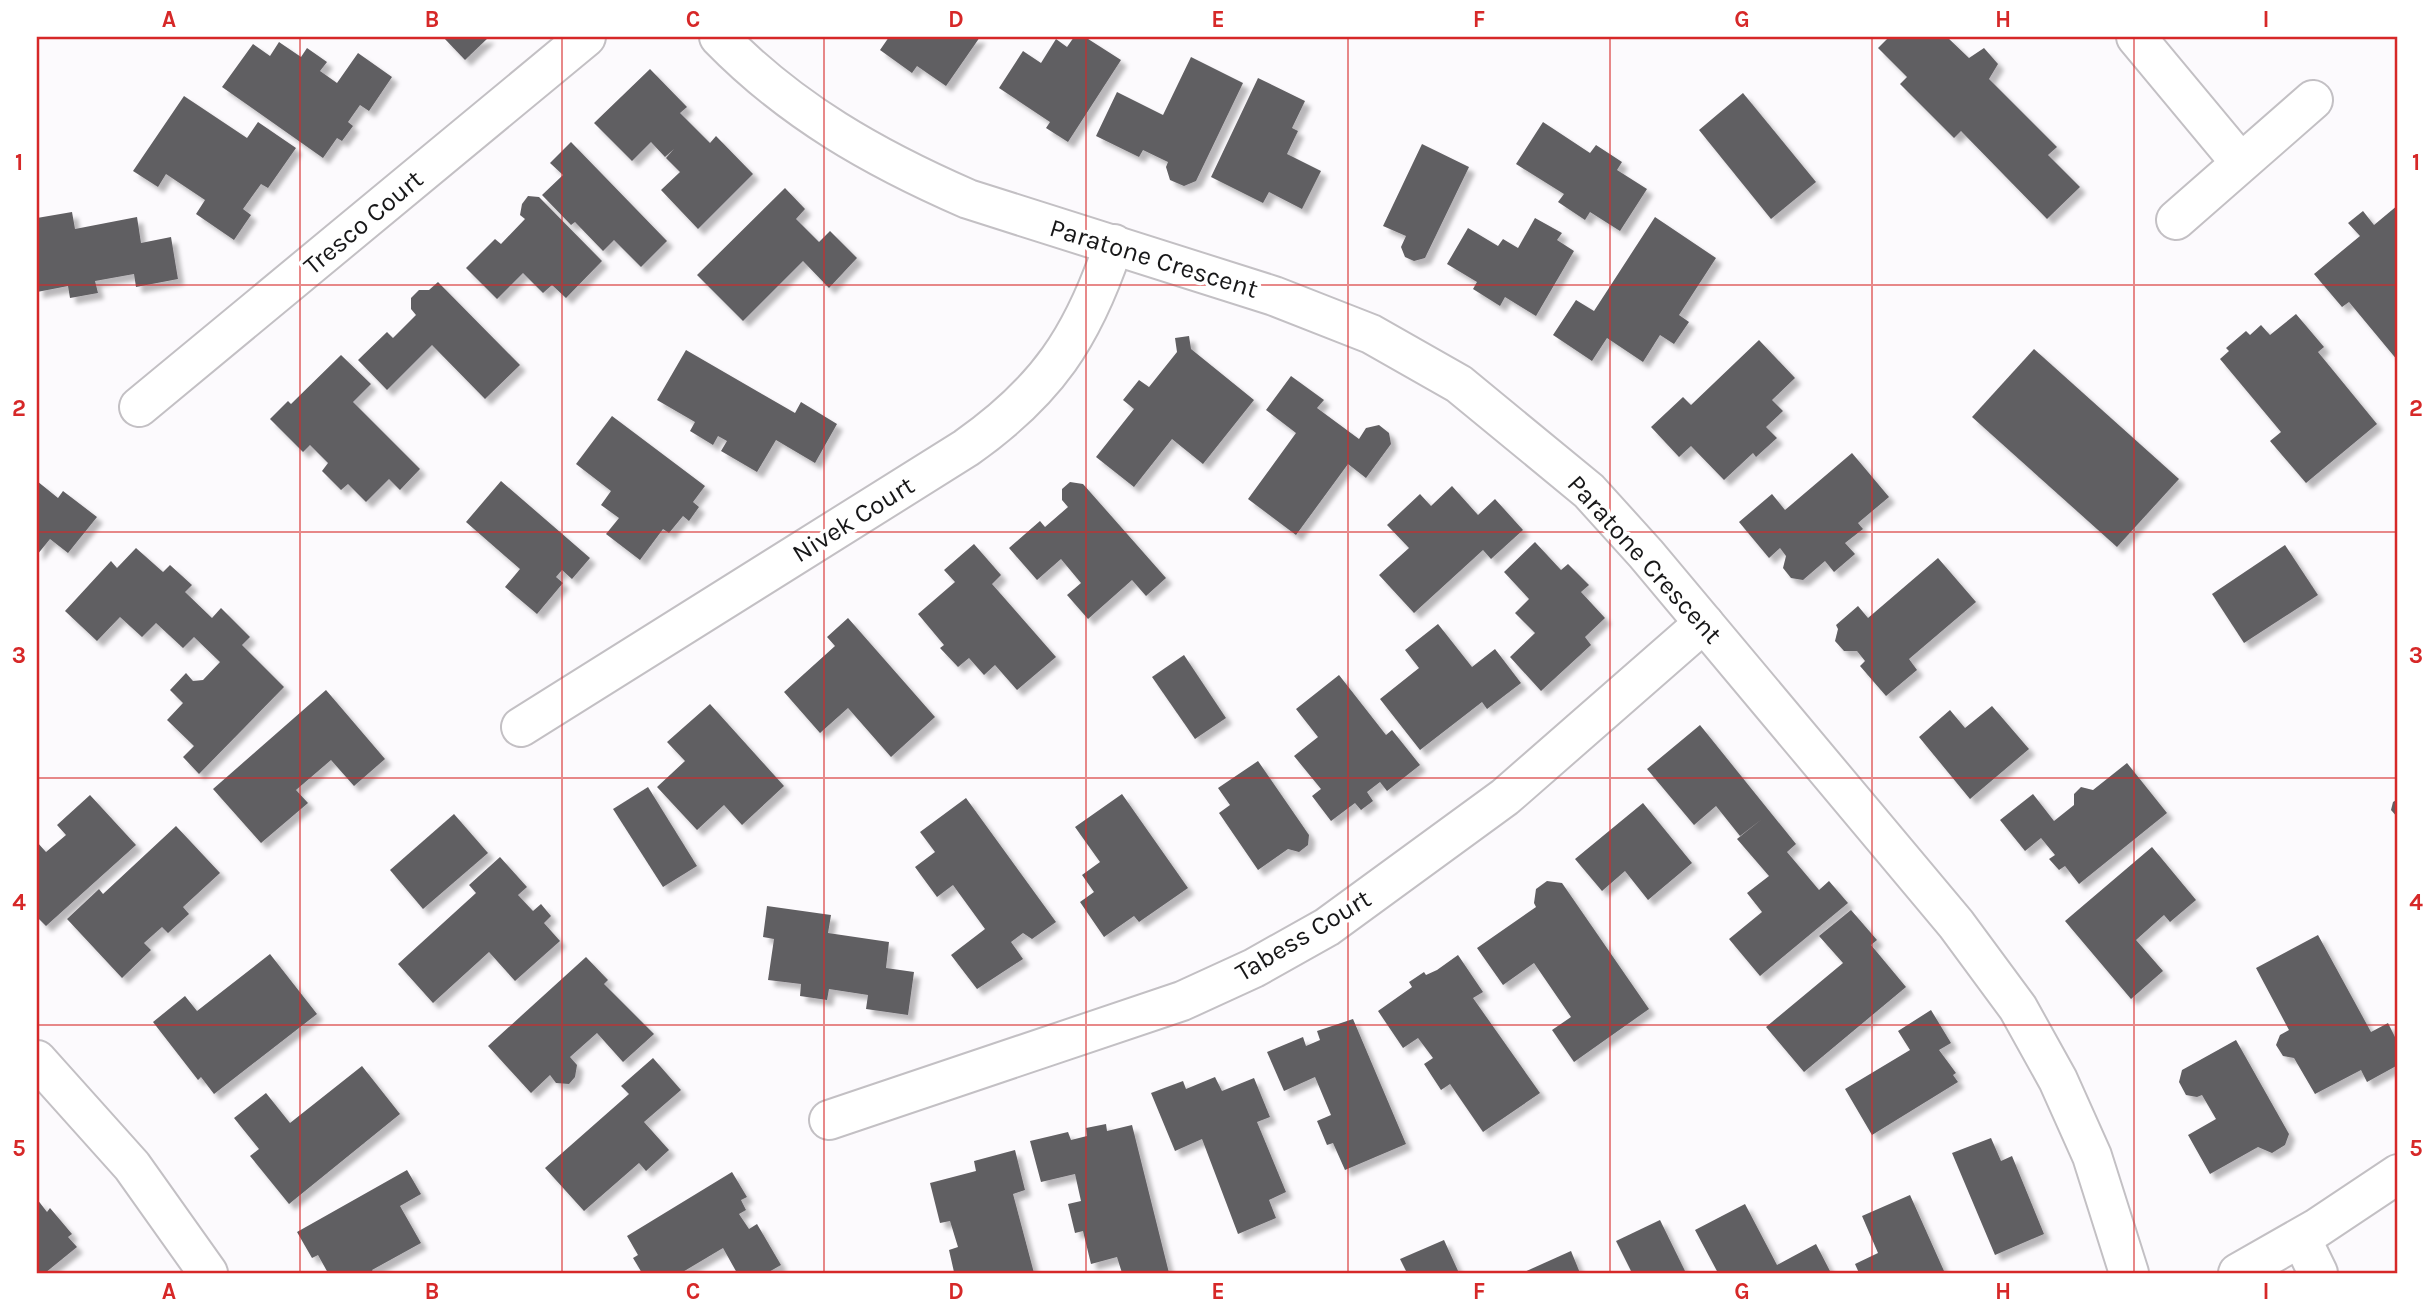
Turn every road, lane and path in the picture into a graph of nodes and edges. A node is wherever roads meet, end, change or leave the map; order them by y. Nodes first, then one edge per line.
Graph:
1 (586, 37) edge
2 (719, 37) edge
3 (2136, 37) edge
4 (2313, 100) dead end
5 (2240, 162) junction
6 (2176, 220) dead end
7 (1114, 244) junction
8 (139, 407) dead end
9 (1704, 623) junction
10 (521, 727) dead end
11 (37, 1059) edge
12 (830, 1120) dead end
13 (2398, 1174) edge
14 (2301, 1238) junction
15 (208, 1273) edge
16 (2129, 1273) edge
17 (2238, 1273) edge
18 (2318, 1273) edge

1 - 8 street, Tresco Court
2 - 7 street, Paratone Crescent
3 - 5 street
4 - 5 street
5 - 6 street
7 - 9 street, Paratone Crescent
7 - 10 street, Nivek Court
9 - 12 street, Tabess Court
9 - 16 street, Paratone Crescent
11 - 15 street
13 - 14 street
14 - 17 street
14 - 18 street

